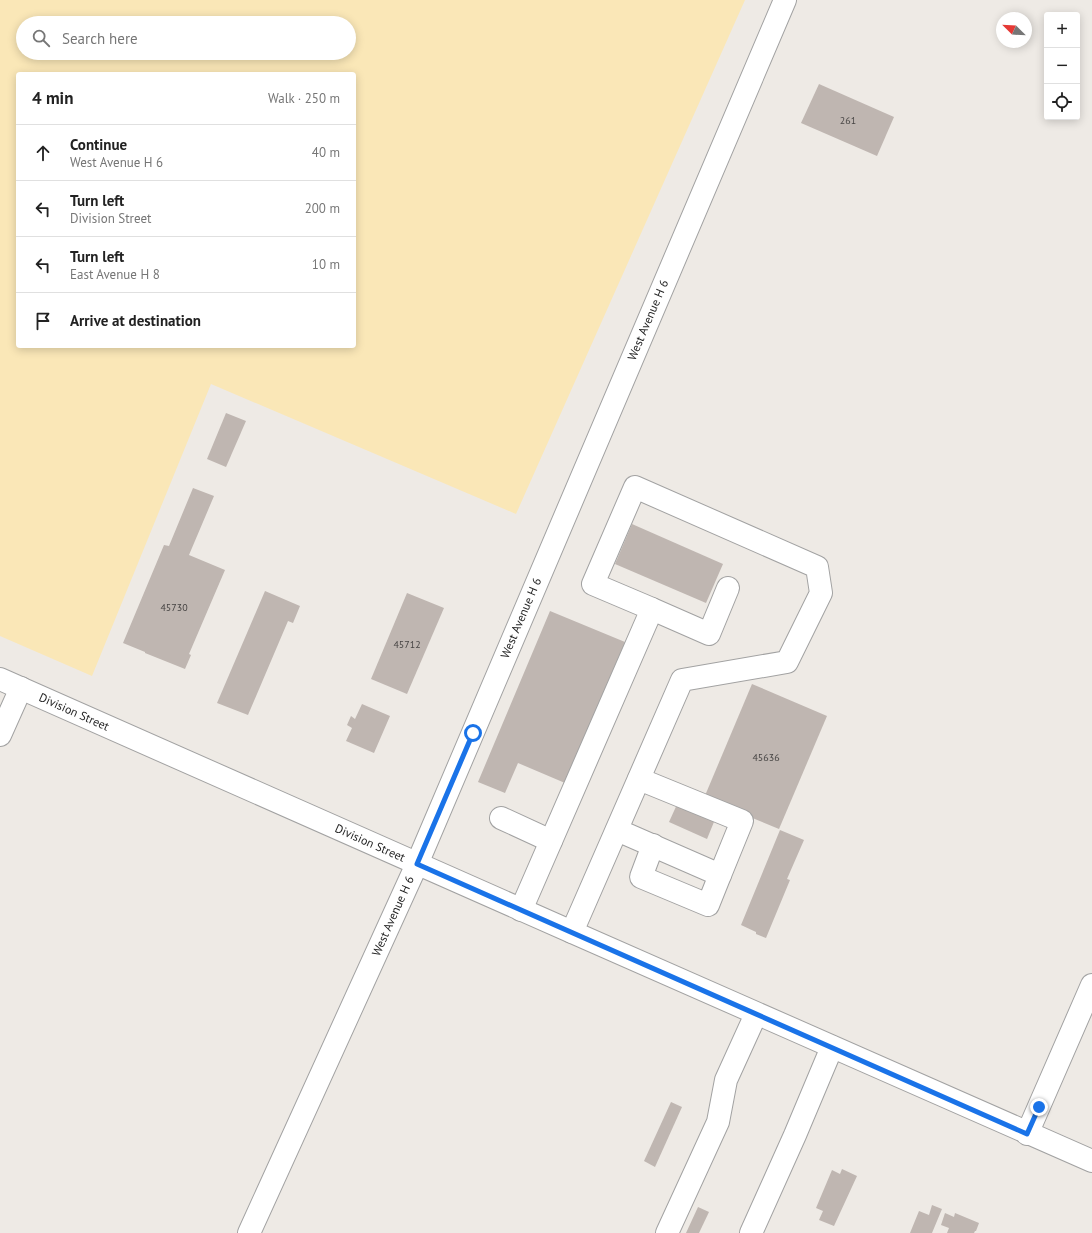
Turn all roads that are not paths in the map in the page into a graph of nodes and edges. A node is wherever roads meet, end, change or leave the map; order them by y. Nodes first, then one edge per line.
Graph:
1 (784, 0) edge
2 (728, 588) dead end
3 (652, 609) junction
4 (0, 679) edge
5 (21, 688) junction
6 (0, 735) edge
7 (639, 779) junction
8 (501, 818) dead end
9 (617, 830) junction
10 (551, 841) junction
11 (653, 845) junction
12 (417, 864) junction
13 (720, 875) junction
14 (521, 910) junction
15 (572, 932) junction
16 (1092, 985) edge
17 (756, 1014) junction
18 (832, 1047) junction
19 (1027, 1134) junction
20 (1092, 1161) edge
21 (249, 1233) edge
22 (667, 1233) edge
23 (751, 1233) edge

1 - 12 street, West Avenue H 6
2 - 3 street
3 - 7 street
3 - 10 street
4 - 5 street, Division Street
5 - 6 street
5 - 12 street, Division Street
7 - 9 street
7 - 13 street
8 - 10 street
9 - 11 street
9 - 15 street
10 - 14 street
11 - 13 street
11 - 13 street
12 - 14 street, Division Street
12 - 21 street, West Avenue H 6
14 - 15 street, Division Street
15 - 17 street, Division Street
16 - 19 street
17 - 18 street, Division Street
17 - 22 street
18 - 19 street, Division Street
18 - 23 street
19 - 20 street, Division Street

